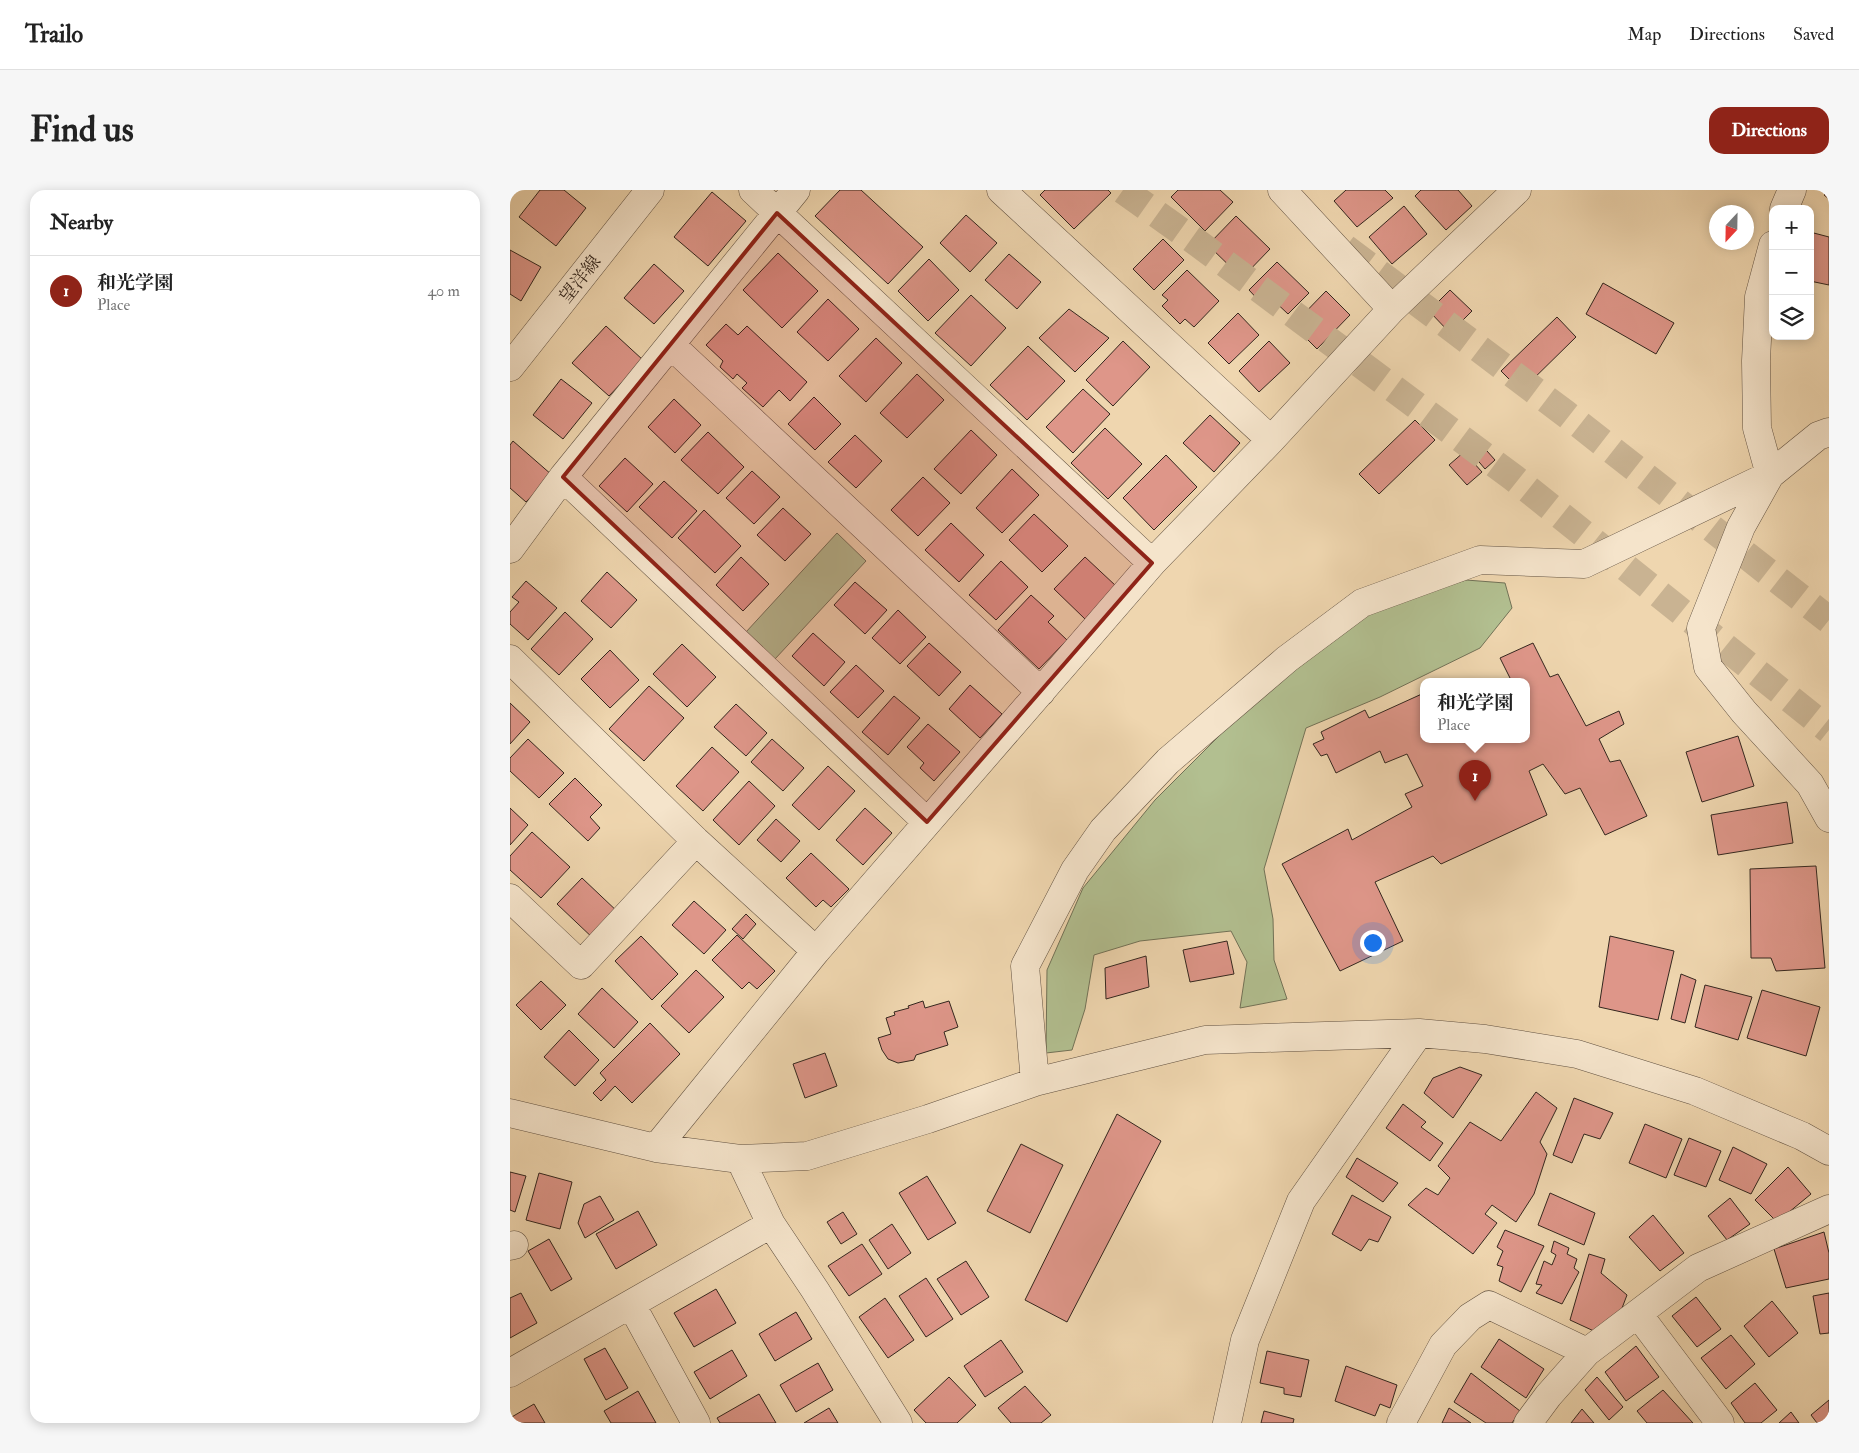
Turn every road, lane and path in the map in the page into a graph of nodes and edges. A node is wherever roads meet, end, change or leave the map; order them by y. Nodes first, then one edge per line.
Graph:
1 (650, 190) edge
2 (753, 190) edge
3 (796, 190) edge
4 (1282, 190) edge
5 (1517, 190) edge
6 (1792, 190) edge
7 (1006, 191) edge
8 (1786, 205) edge
9 (777, 213) junction
10 (1772, 250) edge
11 (1392, 309) junction
12 (671, 345) junction
13 (514, 355) edge
14 (1829, 432) edge
15 (1271, 440) junction
16 (1770, 475) junction
17 (564, 477) junction
18 (510, 549) edge
19 (1152, 563) junction
20 (510, 659) edge
21 (1041, 692) junction
22 (1829, 818) edge
23 (927, 822) junction
24 (696, 840) junction
25 (510, 898) edge
26 (816, 951) junction
27 (1419, 1033) junction
28 (1035, 1082) junction
29 (510, 1112) edge
30 (656, 1148) junction
31 (1829, 1151) edge
32 (740, 1159) junction
33 (1829, 1209) edge
34 (771, 1224) junction
35 (631, 1304) junction
36 (1638, 1314) junction
37 (1587, 1352) junction
38 (510, 1372) edge
39 (696, 1423) edge
40 (898, 1423) edge
41 (1226, 1423) edge
42 (1401, 1423) edge
43 (1528, 1423) edge
44 (1720, 1423) edge

1 - 13 street, 望洋線
2 - 9 street
3 - 9 street
4 - 11 street
5 - 11 street
6 - 8 street
7 - 15 street
9 - 12 street
9 - 19 street
10 - 16 street
11 - 15 street
12 - 17 street
12 - 21 street
14 - 16 street
15 - 19 street
16 - 22 street
16 - 28 street
17 - 18 street
17 - 23 street
19 - 21 street
20 - 24 street
21 - 23 street
23 - 26 street
24 - 25 street
24 - 26 street
26 - 30 street
27 - 28 street
27 - 31 street
27 - 41 street
28 - 32 street
29 - 30 street
30 - 32 street
32 - 34 street
33 - 36 street
34 - 35 street
34 - 40 street
35 - 38 street
35 - 39 street
36 - 37 street
36 - 44 street
37 - 42 street
37 - 43 street

